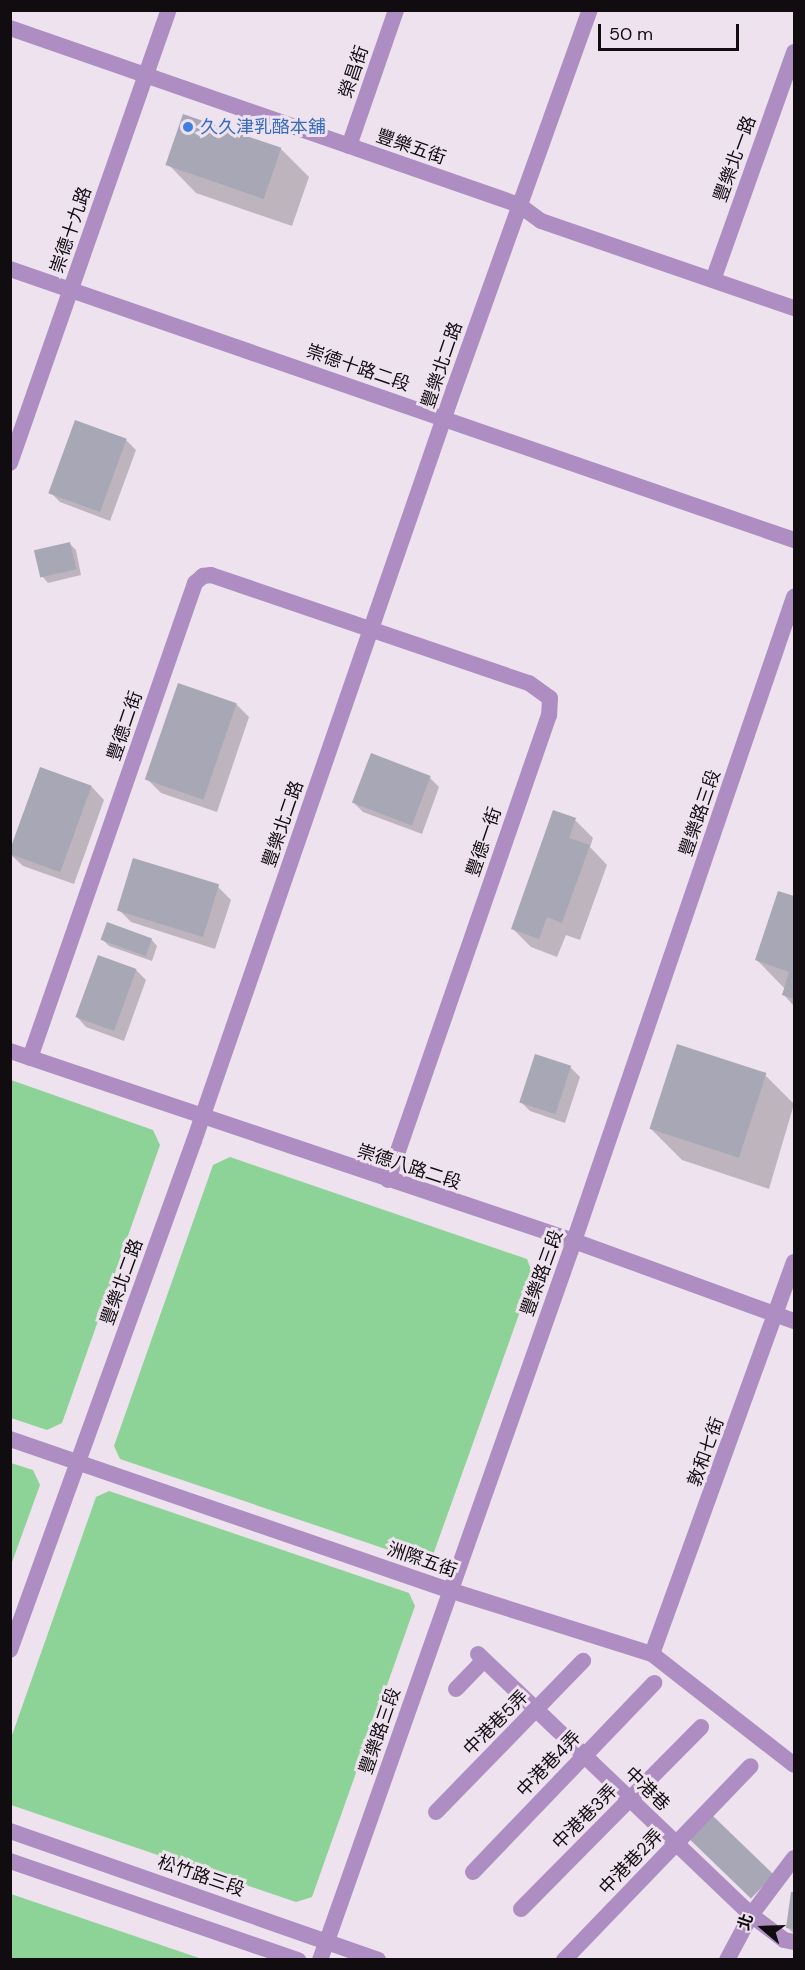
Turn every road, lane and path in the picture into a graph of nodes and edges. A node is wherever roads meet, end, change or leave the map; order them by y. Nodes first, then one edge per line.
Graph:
1 (169, 10) edge
2 (396, 10) edge
3 (590, 10) edge
4 (10, 28) edge
5 (795, 52) edge
6 (147, 75) junction
7 (349, 146) junction
8 (519, 205) junction
9 (10, 269) edge
10 (713, 280) junction
11 (71, 290) junction
12 (795, 308) edge
13 (444, 418) junction
14 (10, 463) edge
15 (795, 540) edge
16 (795, 597) edge
17 (371, 629) junction
18 (10, 1051) edge
19 (30, 1058) junction
20 (202, 1118) junction
21 (388, 1180) junction
22 (574, 1241) junction
23 (795, 1262) edge
24 (777, 1314) junction
25 (795, 1321) edge
26 (10, 1439) edge
27 (78, 1461) junction
28 (449, 1590) junction
29 (10, 1650) edge
30 (652, 1654) junction
31 (583, 1661) dead end
32 (654, 1683) dead end
33 (456, 1689) dead end
34 (536, 1710) junction
35 (701, 1727) dead end
36 (584, 1756) junction
37 (795, 1765) edge
38 (751, 1766) dead end
39 (630, 1800) junction
40 (436, 1812) dead end
41 (10, 1831) edge
42 (676, 1844) junction
43 (795, 1858) edge
44 (10, 1861) edge
45 (472, 1872) dead end
46 (521, 1909) dead end
47 (751, 1915) junction
48 (327, 1941) junction
49 (795, 1942) edge
50 (298, 1959) edge
51 (320, 1959) edge
52 (378, 1959) edge
53 (564, 1959) edge
54 (727, 1959) edge

1 - 6 street, 崇德十九路
2 - 7 street, 榮昌街
3 - 8 street, 豐樂北二路
4 - 6 street, 豐樂五街
5 - 10 street, 豐樂北一路
6 - 7 street, 豐樂五街
6 - 11 street, 崇德十九路
7 - 8 street, 豐樂五街
8 - 10 street, 豐樂五街
8 - 13 street, 豐樂北二路
9 - 11 street, 崇德十路二段
10 - 12 street, 豐樂五街
11 - 13 street, 崇德十路二段
11 - 14 street, 崇德十九路
13 - 15 street, 崇德十路二段
13 - 17 street, 豐樂北二路
16 - 22 street, 豐樂路三段
17 - 19 street, 豐德二街
17 - 20 street, 豐樂北二路
17 - 21 street, 豐德一街
18 - 19 street, 崇德八路二段
19 - 20 street, 崇德八路二段
20 - 21 street, 崇德八路二段
20 - 27 street, 豐樂北二路
21 - 22 street, 崇德八路二段
22 - 24 street, 崇德八路二段
22 - 28 street, 豐樂路三段
23 - 24 street, 敦和七街
24 - 25 street, 崇德八路二段
24 - 30 street, 敦和七街
26 - 27 street, 洲際五街
27 - 28 street, 洲際五街
27 - 29 street, 豐樂北二路
28 - 30 street, 洲際五街
28 - 48 street, 豐樂路三段
30 - 37 street, 洲際五街
31 - 34 street, 中港巷5弄
32 - 36 street, 中港巷4弄
33 - 34 street, 中港巷
34 - 36 street, 中港巷
34 - 40 street, 中港巷5弄
35 - 39 street, 中港巷3弄
36 - 39 street, 中港巷
36 - 45 street, 中港巷4弄
38 - 42 street, 中港巷2弄
39 - 42 street, 中港巷
39 - 46 street, 中港巷3弄
41 - 48 street, 松竹路三段
42 - 47 street, 中港巷
42 - 53 street, 中港巷2弄
43 - 47 street
44 - 50 street
47 - 49 street, 中港巷
47 - 54 street
48 - 51 street, 豐樂路三段
48 - 52 street, 松竹路三段

